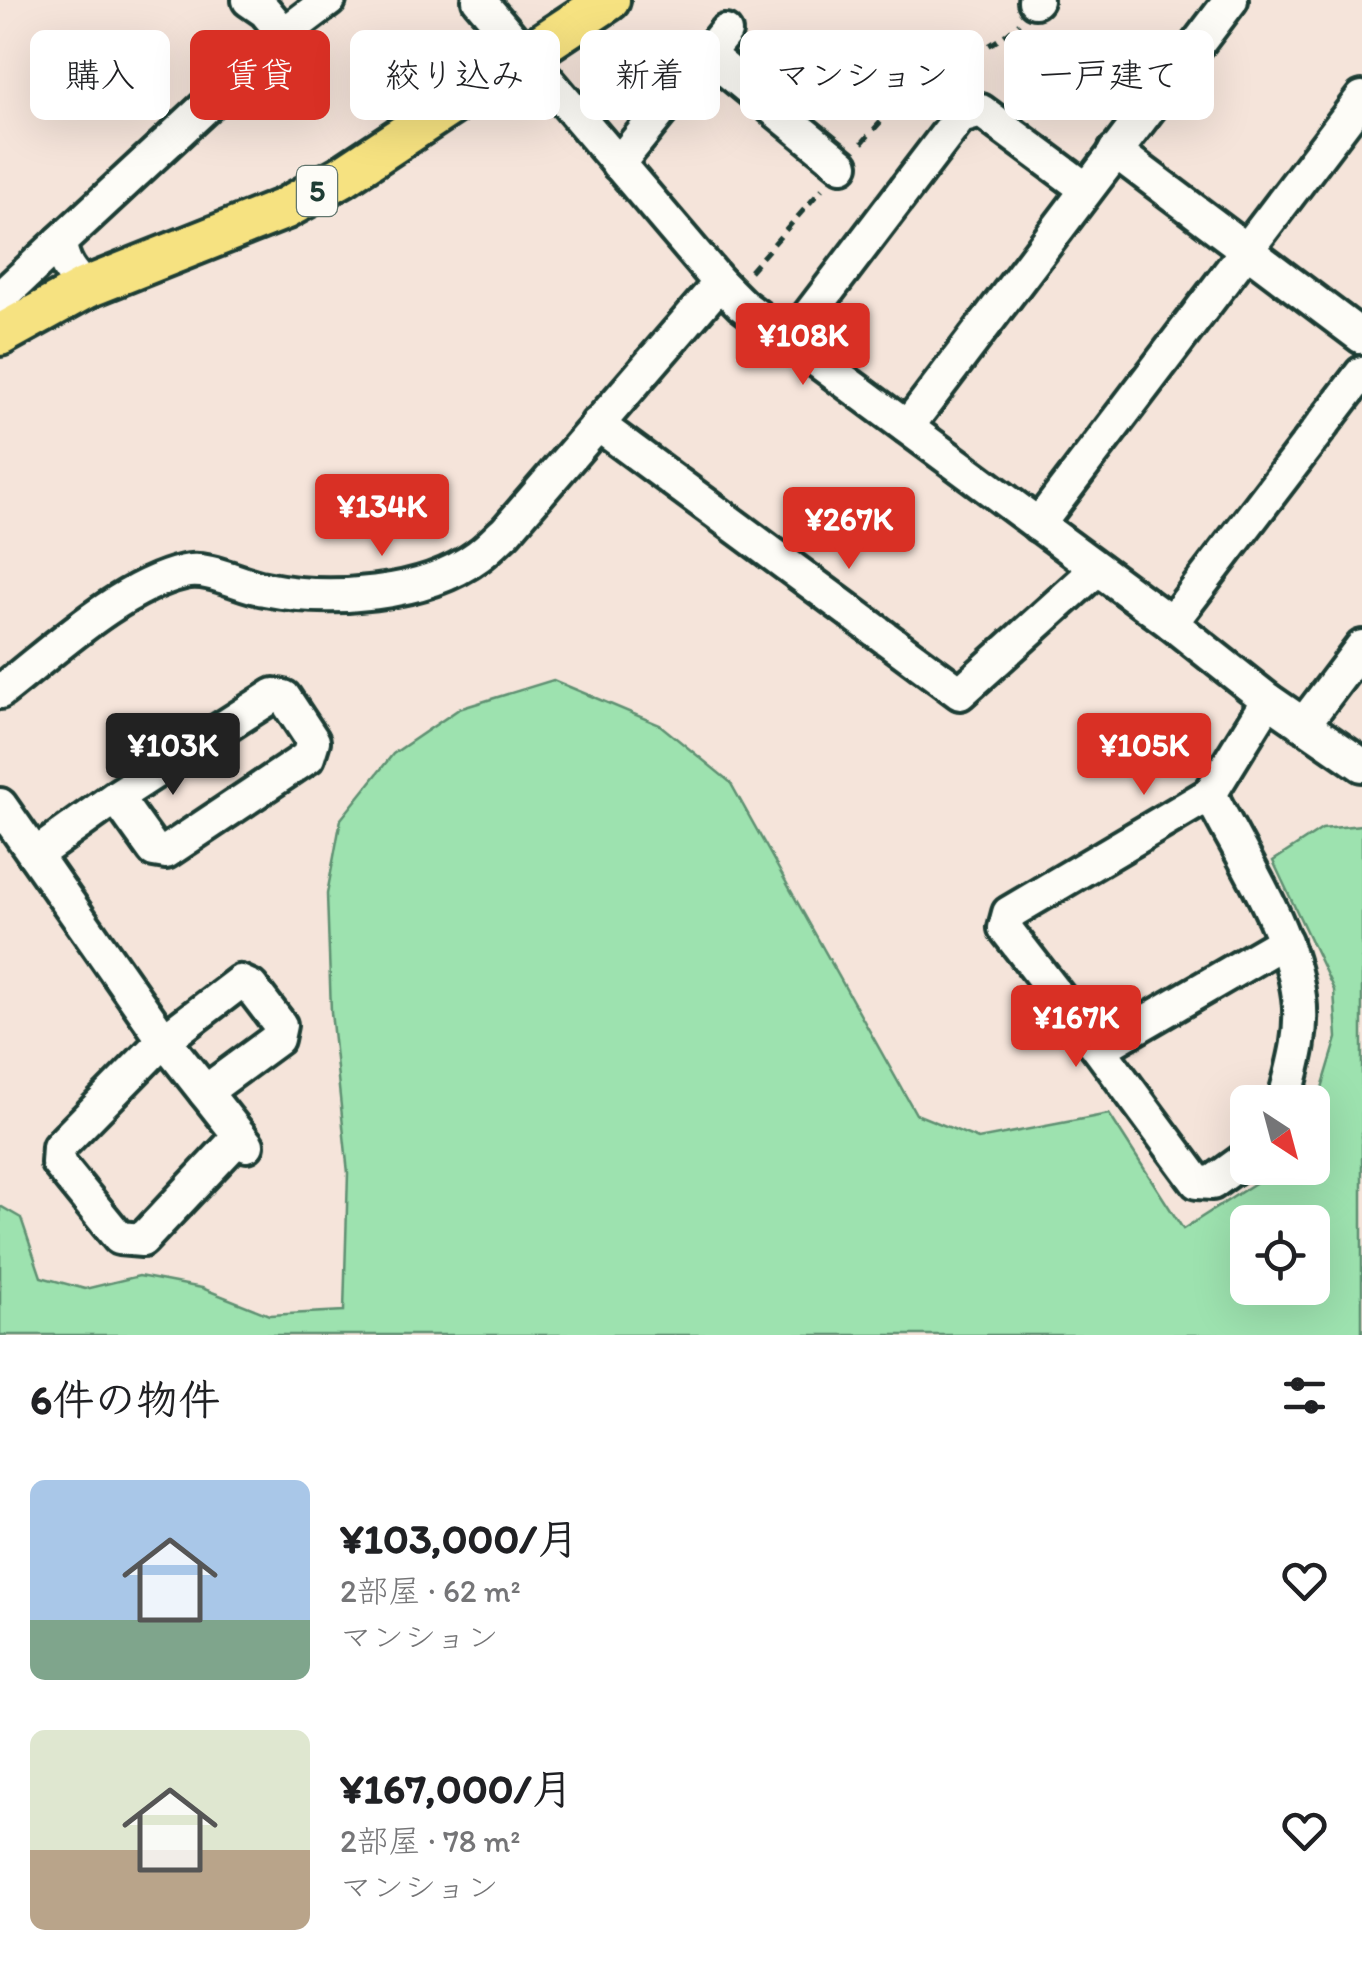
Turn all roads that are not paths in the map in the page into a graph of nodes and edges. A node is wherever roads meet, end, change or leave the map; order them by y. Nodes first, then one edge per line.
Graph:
1 (249, 0) edge
2 (329, 0) edge
3 (479, 0) edge
4 (608, 0) edge
5 (1230, 0) edge
6 (281, 30) edge
7 (289, 30) edge
8 (506, 30) edge
9 (560, 32) edge
10 (560, 94) edge
11 (1362, 98) edge
12 (191, 120) edge
13 (427, 120) edge
14 (1115, 151) junction
15 (618, 164) junction
16 (842, 165) road end
17 (1086, 189) junction
18 (60, 242) junction
19 (1246, 251) junction
20 (85, 288) junction
21 (724, 288) junction
22 (0, 298) edge
23 (0, 335) edge
24 (1362, 337) edge
25 (790, 339) junction
26 (1362, 374) edge
27 (598, 424) junction
28 (906, 427) junction
29 (1038, 526) junction
30 (1096, 569) junction
31 (1171, 624) junction
32 (1362, 647) edge
33 (0, 692) edge
34 (1268, 700) junction
35 (1303, 725) junction
36 (1362, 764) edge
37 (1210, 794) junction
38 (116, 797) junction
39 (0, 805) edge
40 (35, 855) junction
41 (1284, 941) junction
42 (164, 1040) junction
43 (1099, 1049) junction
44 (1288, 1085) edge
45 (206, 1092) junction
46 (1230, 1170) edge

1 - 6 street
2 - 7 street
3 - 8 street
4 - 9 main road, 5
5 - 14 street
10 - 15 street
11 - 19 street
12 - 18 street
13 - 20 main road, 5
14 - 17 street
14 - 19 street
15 - 16 street
15 - 21 street
17 - 25 street
17 - 28 street
18 - 20 street
18 - 22 street
19 - 24 street
19 - 29 street
20 - 23 main road, 5
21 - 25 street
21 - 27 street
25 - 28 street
26 - 31 street
27 - 30 street
27 - 33 street
28 - 29 street
29 - 30 street
30 - 31 street
31 - 34 street
32 - 35 street
34 - 35 street
34 - 37 street
35 - 36 street
37 - 41 street
37 - 43 street
38 - 38 street
38 - 40 street
39 - 40 street
40 - 42 street
41 - 43 street
41 - 44 street
42 - 45 street
42 - 45 street
42 - 45 street
43 - 46 street

